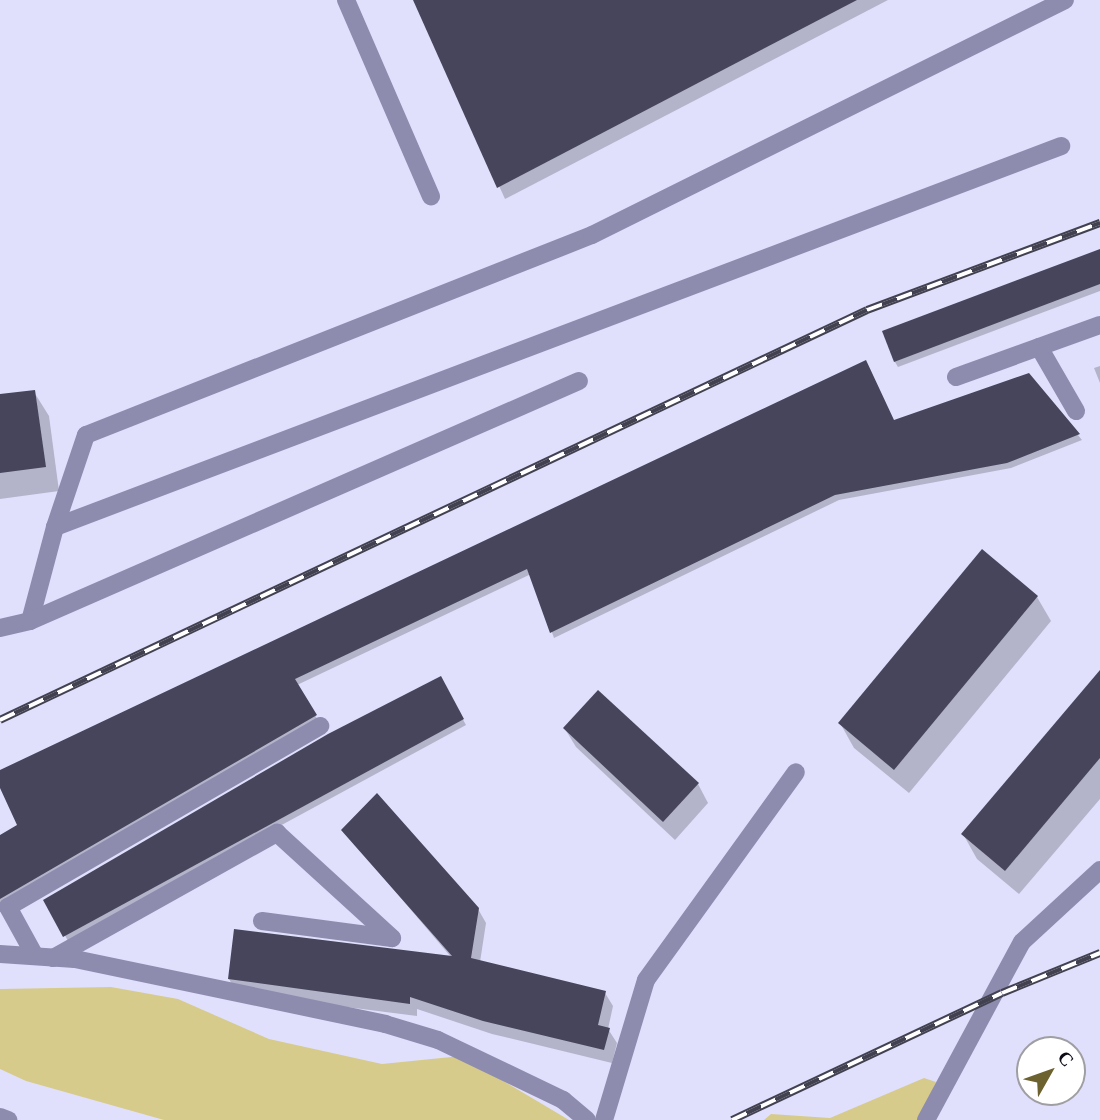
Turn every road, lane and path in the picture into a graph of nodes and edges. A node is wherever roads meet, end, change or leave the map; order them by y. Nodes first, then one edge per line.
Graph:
1 (346, 0) edge
2 (1065, 0) edge
3 (1061, 146) dead end
4 (431, 196) dead end
5 (1100, 325) edge
6 (1039, 347) junction
7 (956, 377) dead end
8 (579, 381) dead end
9 (1076, 411) dead end
10 (55, 527) junction
11 (30, 621) junction
12 (0, 628) edge
13 (320, 726) dead end
14 (796, 772) dead end
15 (1100, 870) edge
16 (262, 921) dead end
17 (0, 954) edge
18 (44, 957) junction
19 (0, 1117) edge
20 (8, 1120) edge
21 (587, 1120) edge
22 (604, 1120) edge
23 (926, 1120) edge

1 - 4 street
2 - 10 street
3 - 10 street
5 - 6 street
6 - 7 street
6 - 9 street
8 - 11 street
10 - 11 street
11 - 12 street
13 - 18 street
14 - 22 street
15 - 23 street
16 - 18 street
17 - 18 street
18 - 21 street
19 - 20 street

